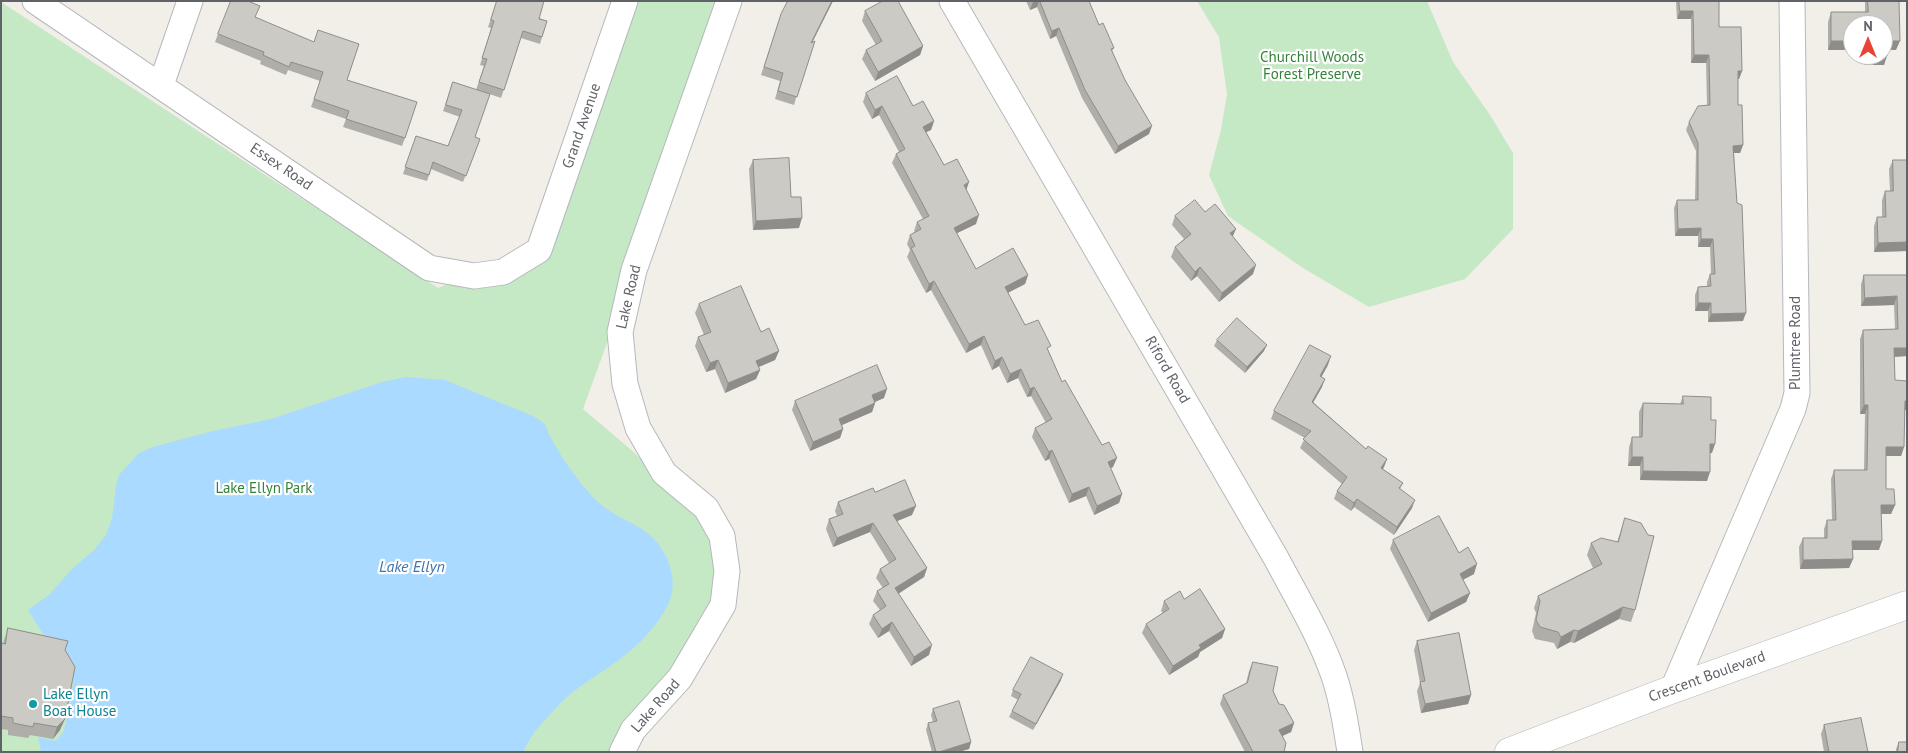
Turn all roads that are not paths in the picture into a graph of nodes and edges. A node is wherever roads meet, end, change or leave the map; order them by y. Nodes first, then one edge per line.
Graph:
1 (35, 1) edge
2 (190, 1) edge
3 (624, 1) edge
4 (729, 1) edge
5 (952, 1) edge
6 (1792, 1) edge
7 (161, 86) junction
8 (539, 250) joint
9 (1907, 605) edge
10 (1673, 689) junction
11 (622, 752) edge
12 (1350, 752) edge
13 (1509, 752) edge

1 - 7 street, Essex Road
2 - 7 street
3 - 8 street, Grand Avenue
4 - 11 street, Lake Road
5 - 12 street, Riford Road
6 - 10 street, Plumtree Road
7 - 8 street, Essex Road
9 - 10 street, Crescent Boulevard
10 - 13 street, Crescent Boulevard

